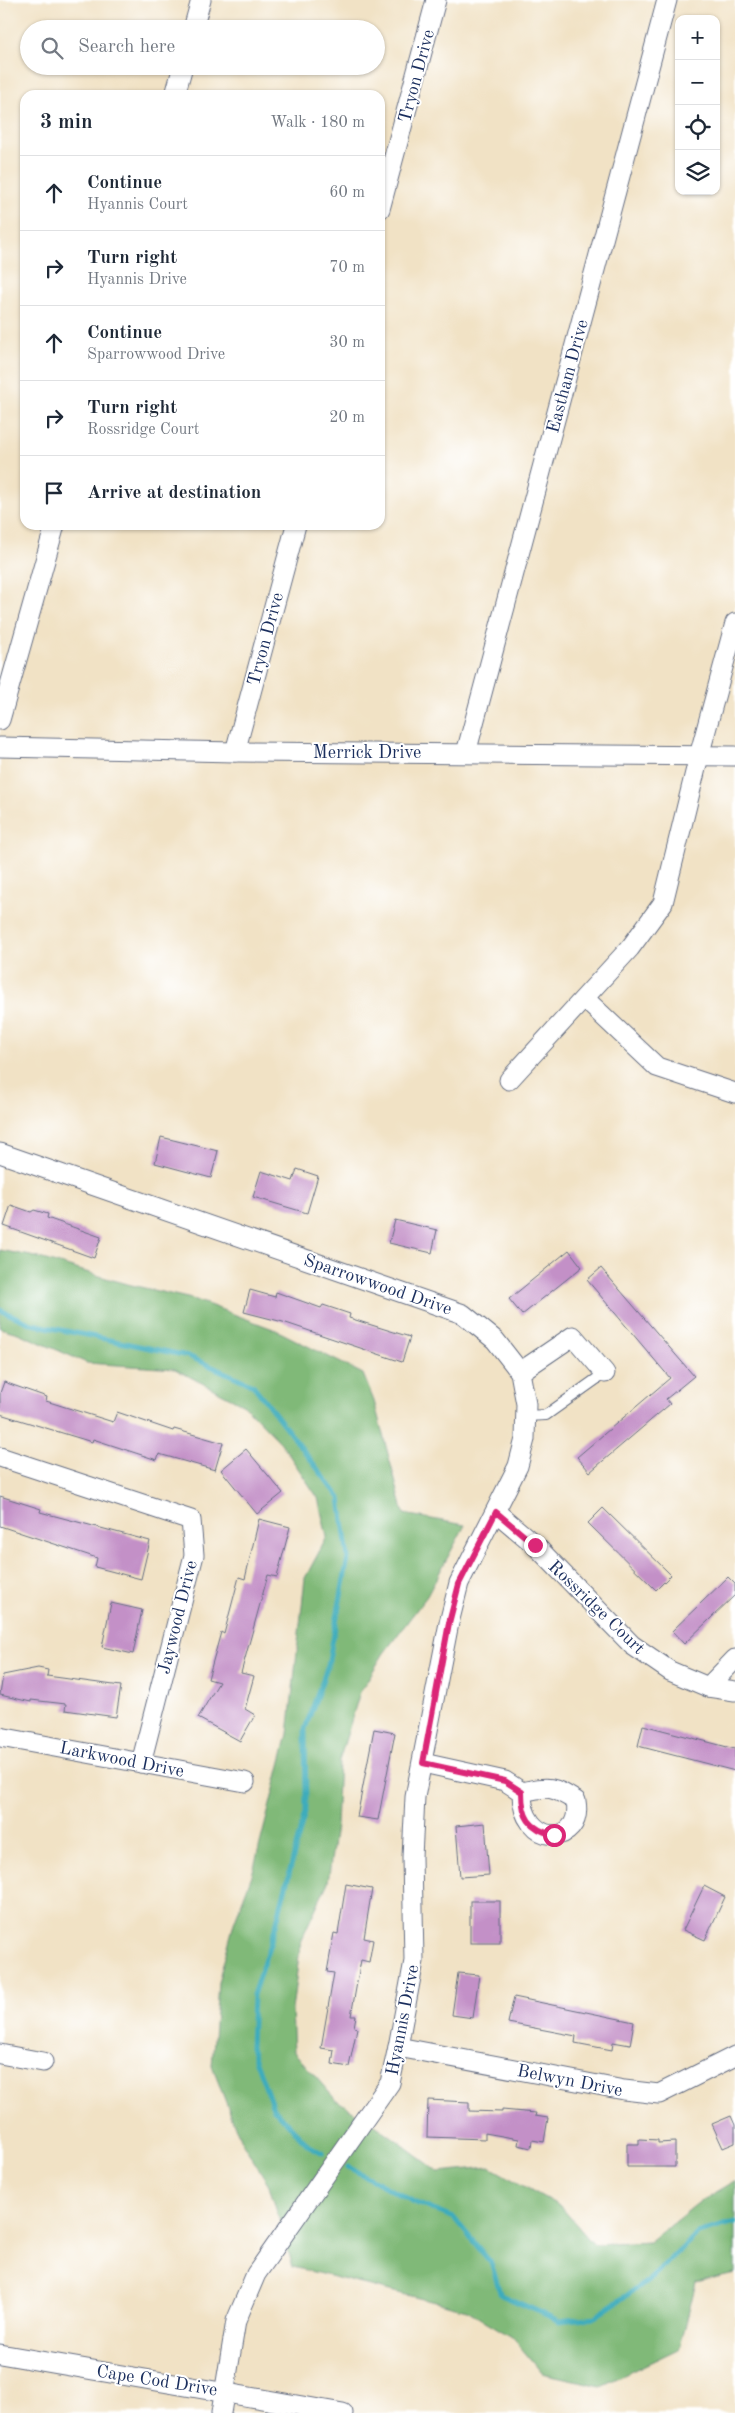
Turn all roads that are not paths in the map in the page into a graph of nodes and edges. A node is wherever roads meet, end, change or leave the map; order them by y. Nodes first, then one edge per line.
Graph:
1 (201, 0) edge
2 (436, 0) edge
3 (667, 0) edge
4 (195, 20) edge
5 (181, 75) edge
6 (176, 90) edge
7 (385, 190) edge
8 (53, 530) edge
9 (295, 530) edge
10 (735, 623) edge
11 (0, 720) edge
12 (0, 747) edge
13 (235, 752) junction
14 (466, 753) junction
15 (699, 756) junction
16 (735, 756) edge
17 (585, 999) junction
18 (509, 1080) dead end
19 (735, 1093) edge
20 (0, 1153) edge
21 (520, 1372) junction
22 (605, 1372) joint
23 (526, 1416) junction
24 (0, 1457) edge
25 (496, 1512) junction
26 (459, 1584) joint
27 (735, 1659) edge
28 (708, 1687) junction
29 (735, 1691) edge
30 (0, 1737) edge
31 (142, 1762) junction
32 (423, 1763) junction
33 (244, 1782) dead end
34 (522, 1792) dead end
35 (398, 2047) junction
36 (0, 2054) edge
37 (735, 2056) edge
38 (44, 2062) dead end
39 (0, 2354) edge
40 (225, 2392) junction
41 (221, 2413) edge
42 (343, 2413) edge

1 - 4 street
2 - 7 street, Tryon Drive
3 - 14 street, Eastham Drive
5 - 6 street
8 - 11 street
9 - 13 street, Tryon Drive
10 - 15 street
12 - 13 street, Merrick Drive
13 - 14 street, Merrick Drive
14 - 15 street, Merrick Drive
15 - 16 street, Merrick Drive
15 - 17 street
17 - 18 street
17 - 19 street
20 - 21 street, Sparrowwood Drive
21 - 22 street
21 - 23 street, Sparrowwood Drive
22 - 23 lane
23 - 25 street, Sparrowwood Drive
24 - 31 street, Jaywood Drive
25 - 26 street, Sparrowwood Drive
25 - 28 street, Rossridge Court
26 - 32 street, Hyannis Drive
27 - 28 street
28 - 29 street, Rossridge Court
30 - 31 street, Larkwood Drive
31 - 33 street, Larkwood Drive
32 - 34 street
32 - 35 street, Hyannis Drive
35 - 37 street, Belwyn Drive
35 - 40 street, Hyannis Drive
36 - 38 street
39 - 40 street, Cape Cod Drive
40 - 41 street, Hyannis Drive
40 - 42 street, Cape Cod Drive

